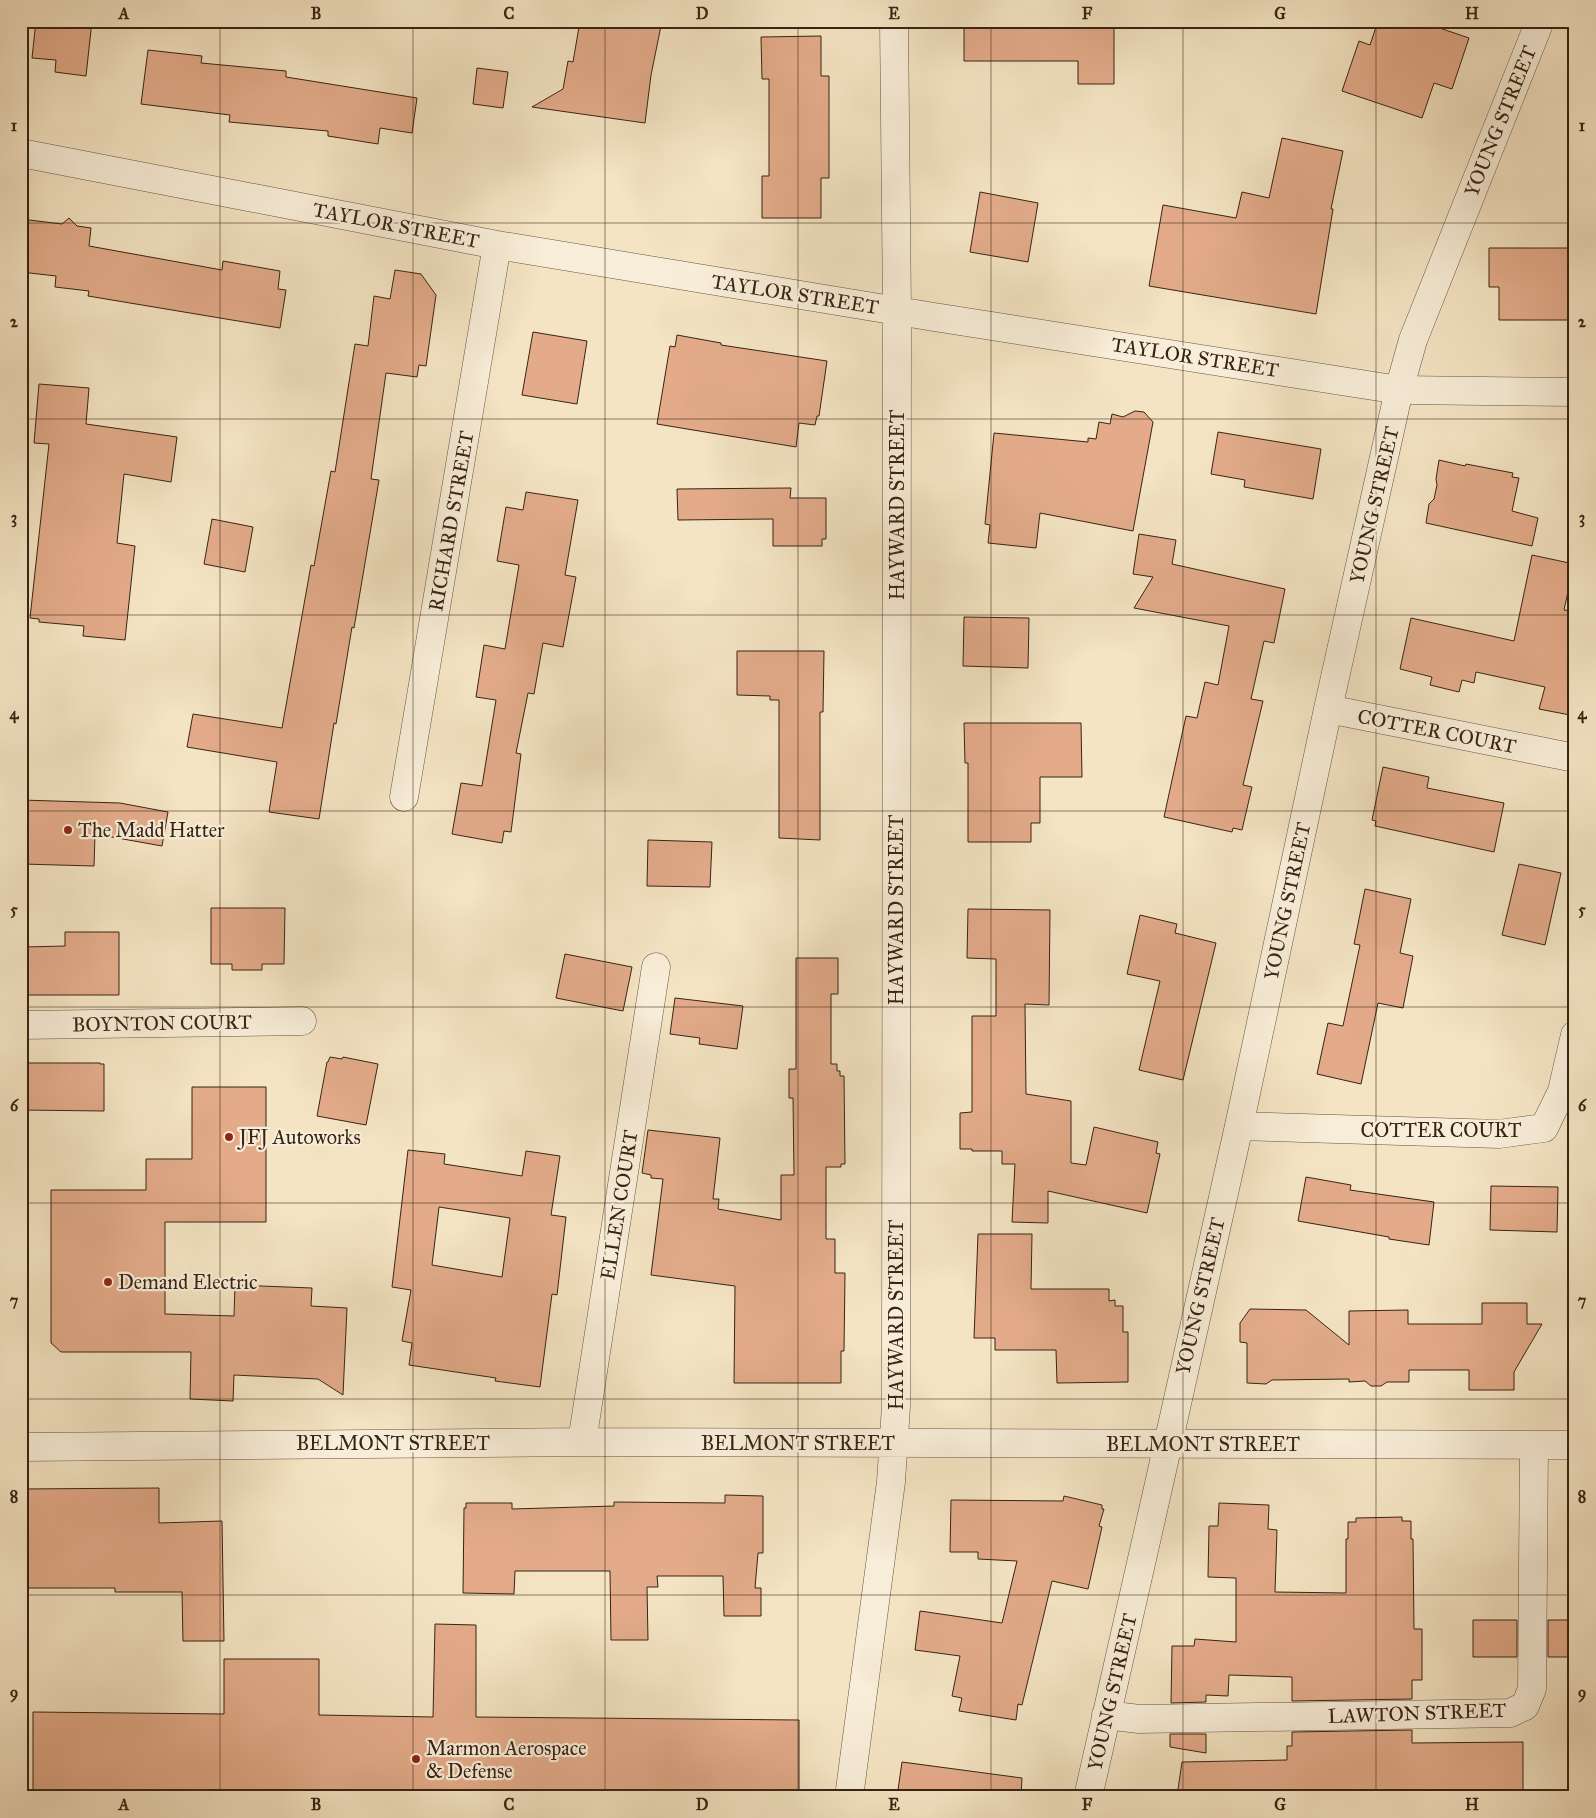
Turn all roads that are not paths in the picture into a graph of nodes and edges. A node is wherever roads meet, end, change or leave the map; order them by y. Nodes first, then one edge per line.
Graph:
1 (894, 21) edge
2 (1540, 21) edge
3 (21, 152) edge
4 (497, 244) junction
5 (897, 311) junction
6 (1400, 390) junction
7 (1575, 392) edge
8 (1328, 709) junction
9 (1575, 758) edge
10 (404, 797) dead end
11 (656, 967) dead end
12 (302, 1021) dead end
13 (21, 1025) edge
14 (1575, 1035) edge
15 (1239, 1126) junction
16 (582, 1442) junction
17 (894, 1443) junction
18 (1168, 1444) junction
19 (1534, 1445) junction
20 (1575, 1445) edge
21 (21, 1447) edge
22 (1106, 1715) junction
23 (849, 1797) edge
24 (1088, 1797) edge

1 - 5 street, HAYWARD STREET
2 - 6 street, YOUNG STREET
3 - 4 street, TAYLOR STREET
4 - 5 street, TAYLOR STREET
4 - 10 street, RICHARD STREET
5 - 6 street, TAYLOR STREET
5 - 17 street, HAYWARD STREET
6 - 7 street, TAYLOR STREET
6 - 8 street, YOUNG STREET
8 - 9 street, COTTER COURT
8 - 15 street, YOUNG STREET
11 - 16 street, ELLEN COURT
12 - 13 street, BOYNTON COURT
14 - 15 street, COTTER COURT
15 - 18 street, YOUNG STREET
16 - 17 street, BELMONT STREET
16 - 21 street, BELMONT STREET
17 - 18 street, BELMONT STREET
17 - 23 street, HAYWARD STREET
18 - 19 street, BELMONT STREET
18 - 22 street, YOUNG STREET
19 - 20 street, BELMONT STREET
19 - 22 street, LAWTON STREET
22 - 24 street, YOUNG STREET

